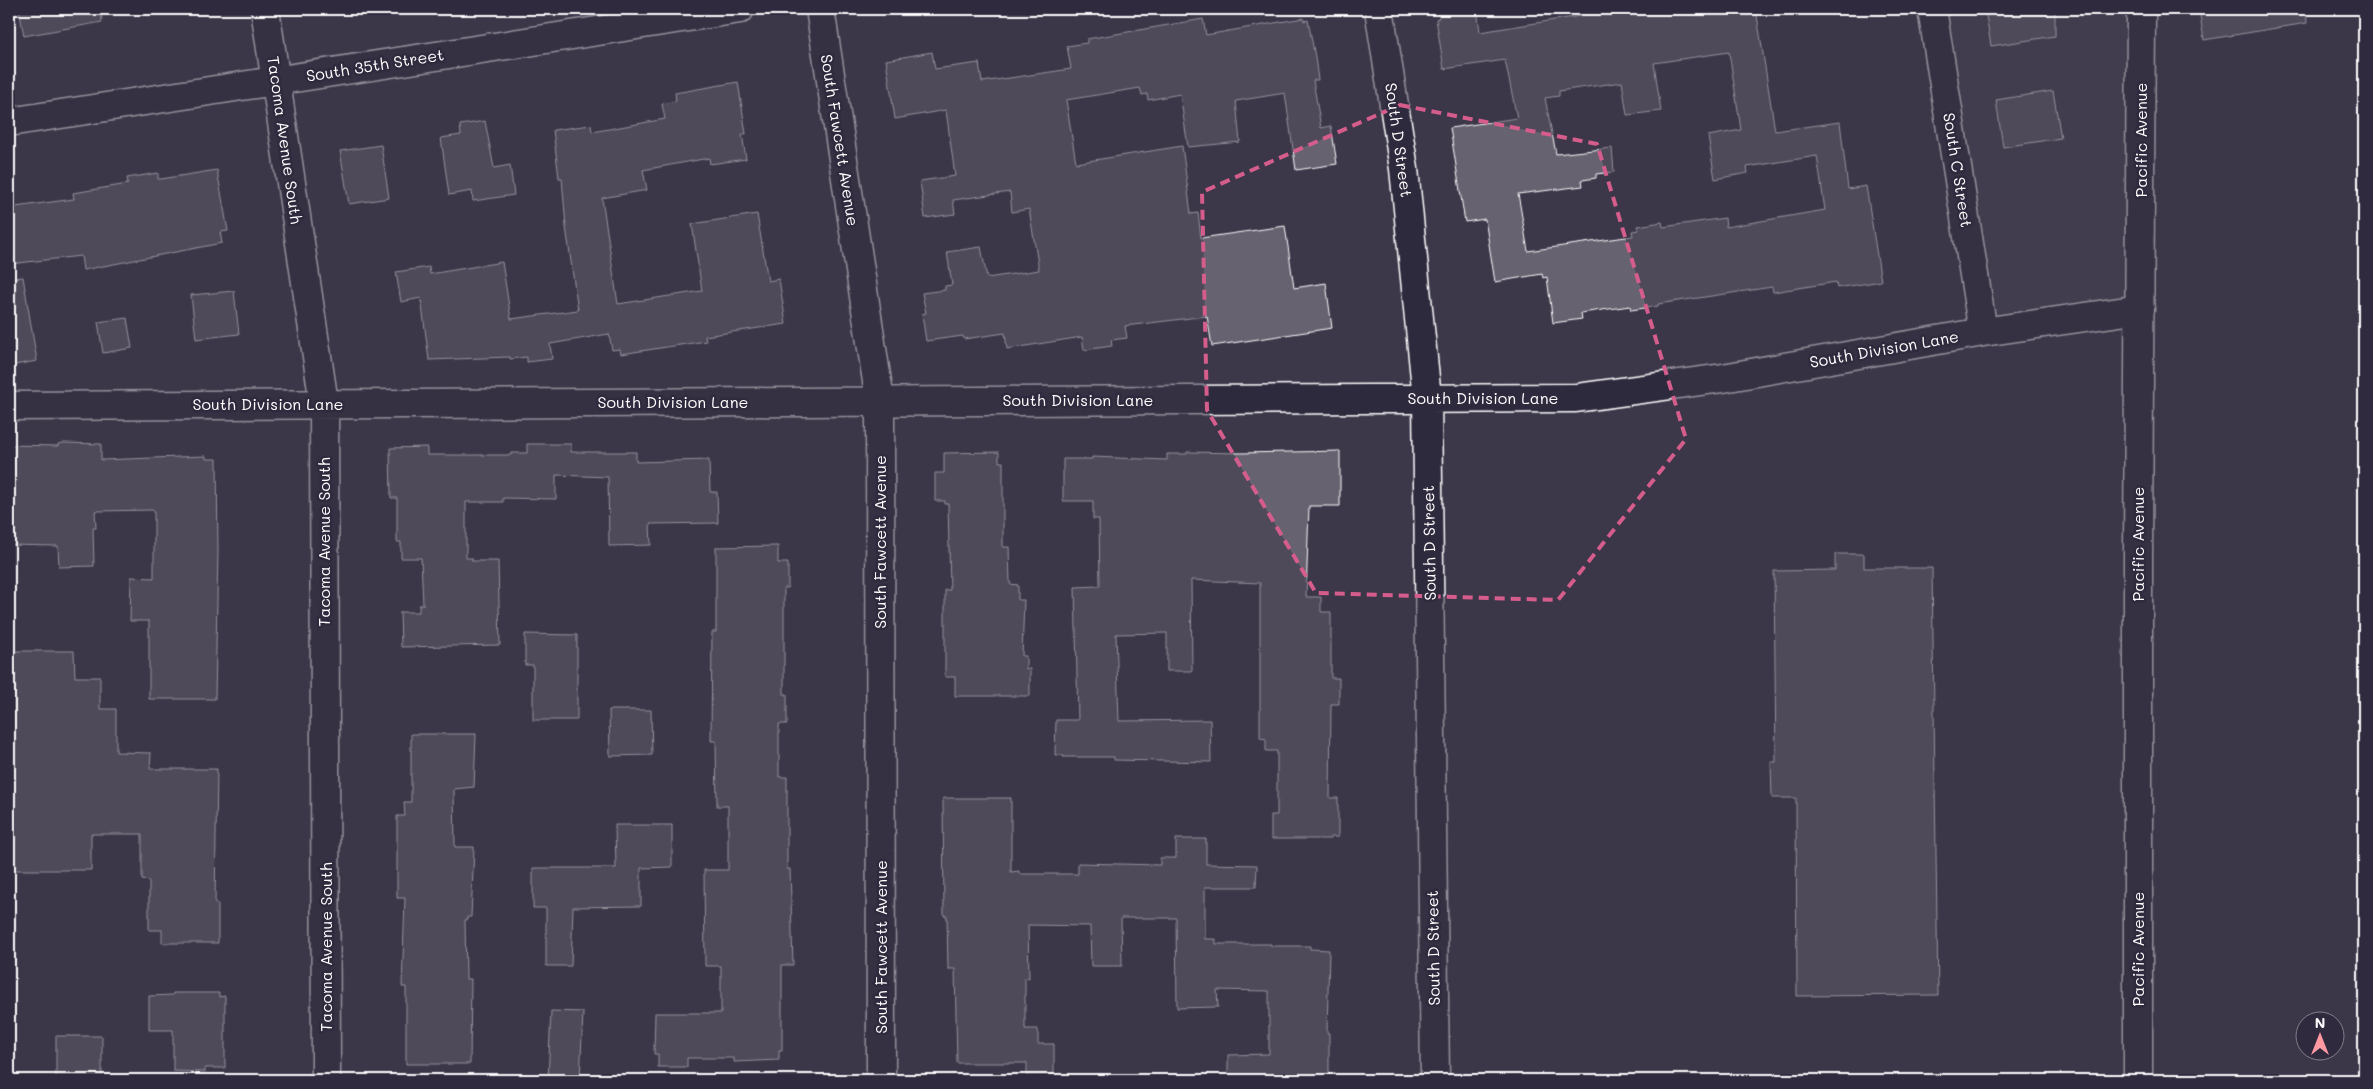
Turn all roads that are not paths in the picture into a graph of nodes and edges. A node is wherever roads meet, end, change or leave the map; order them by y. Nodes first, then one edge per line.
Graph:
1 (265, 9) edge
2 (740, 9) edge
3 (820, 9) edge
4 (1379, 9) edge
5 (1932, 9) edge
6 (2142, 9) edge
7 (276, 81) junction
8 (9, 122) edge
9 (2140, 309) junction
10 (1983, 332) junction
11 (1427, 398) junction
12 (880, 401) junction
13 (324, 403) junction
14 (9, 406) edge
15 (326, 1080) edge
16 (881, 1080) edge
17 (1435, 1080) edge
18 (2138, 1080) edge

1 - 7 street, Tacoma Avenue South
2 - 7 street, South 35th Street
3 - 12 street, South Fawcett Avenue
4 - 11 street, South D Street
5 - 10 street, South C Street
6 - 9 street, Pacific Avenue
7 - 8 street, South 35th Street
7 - 13 street, Tacoma Avenue South
9 - 10 street, South Division Lane
9 - 18 street, Pacific Avenue
10 - 11 street, South Division Lane
11 - 12 street, South Division Lane
11 - 17 street, South D Street
12 - 13 street, South Division Lane
12 - 16 street, South Fawcett Avenue
13 - 14 street, South Division Lane
13 - 15 street, Tacoma Avenue South

